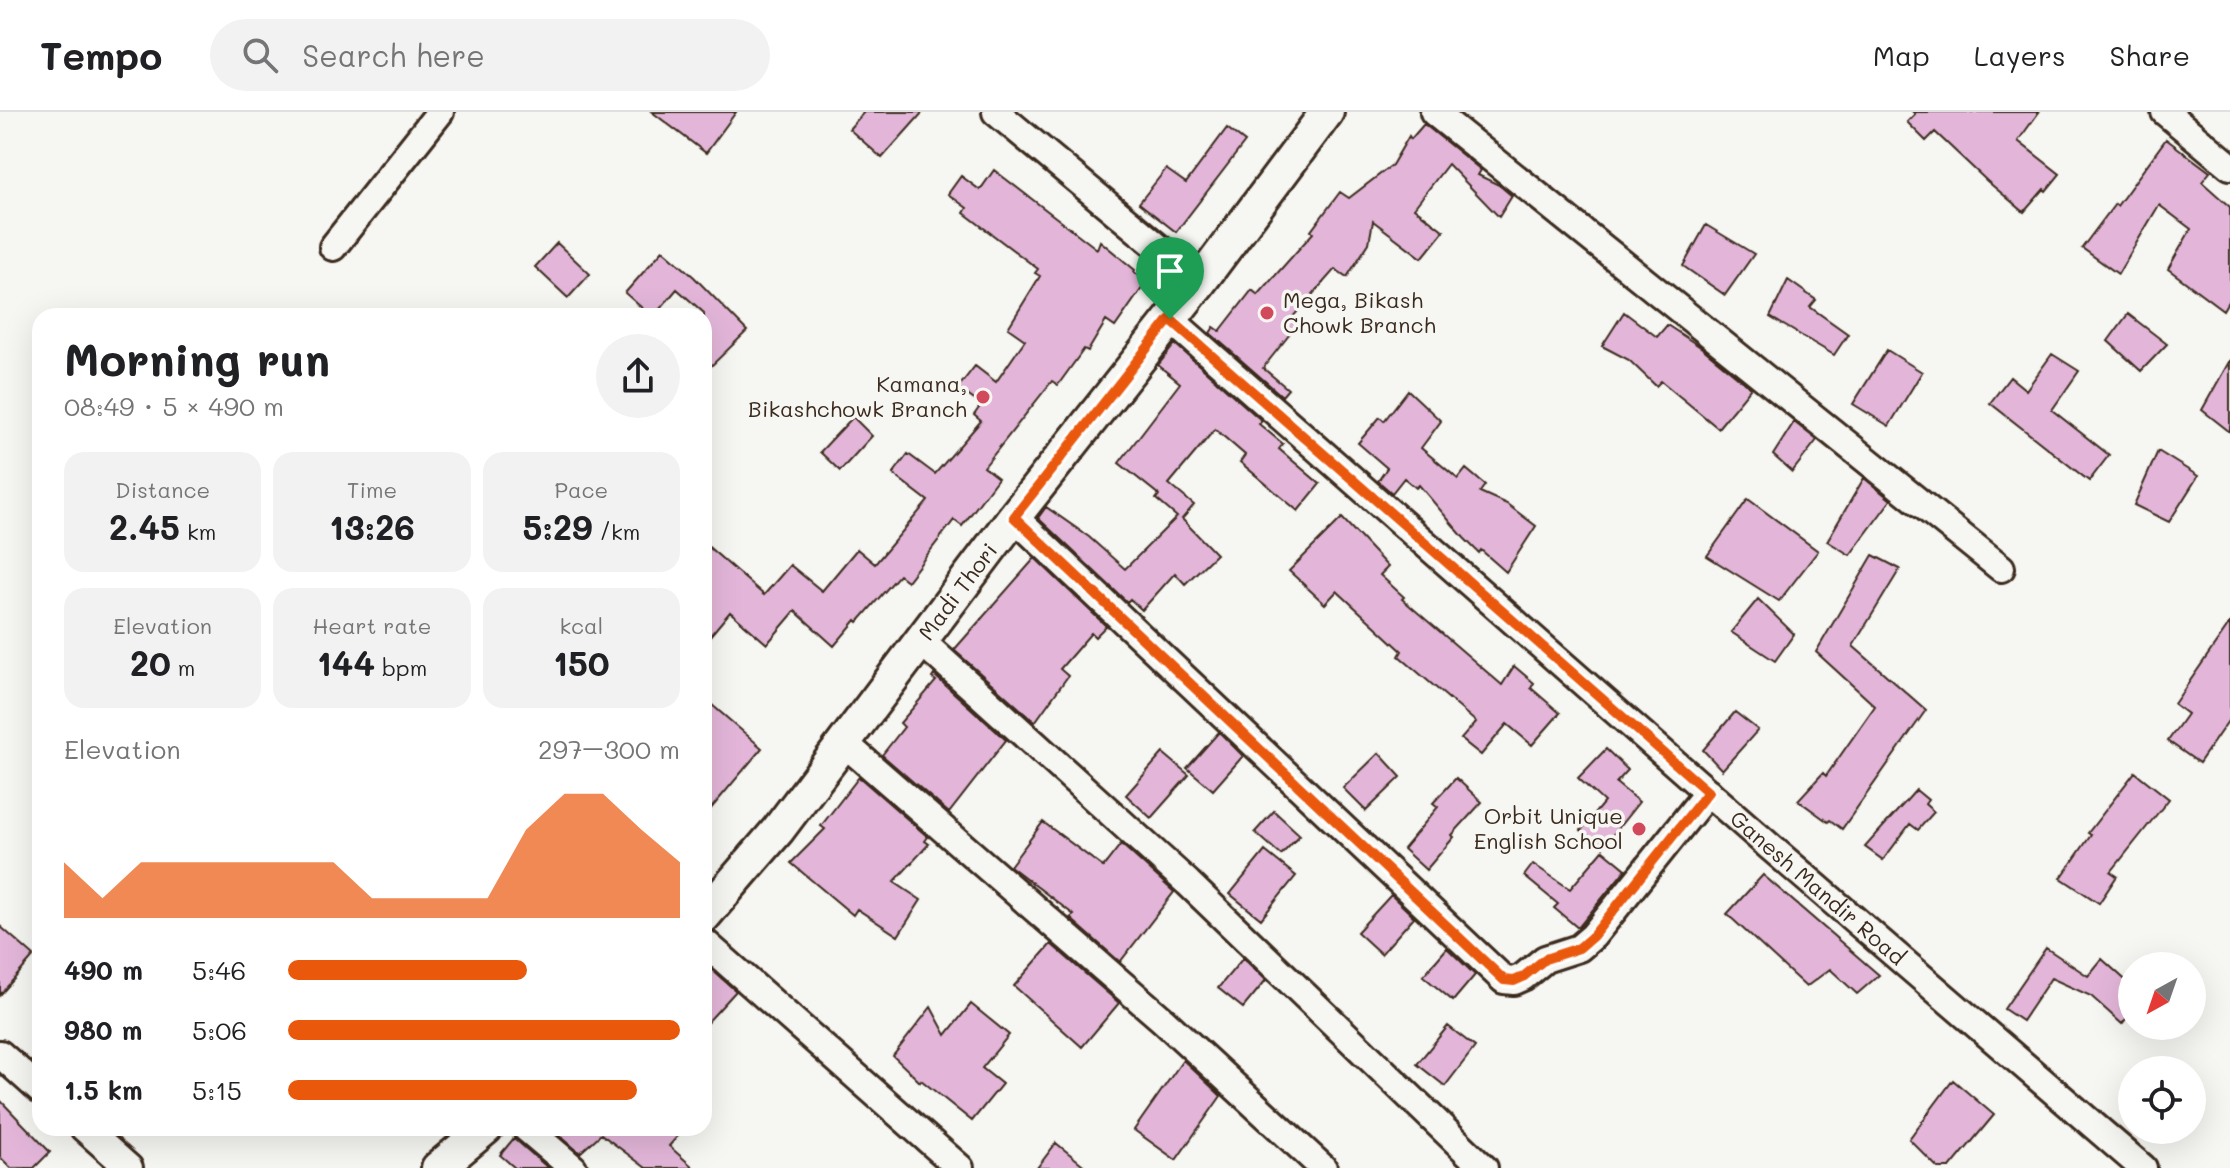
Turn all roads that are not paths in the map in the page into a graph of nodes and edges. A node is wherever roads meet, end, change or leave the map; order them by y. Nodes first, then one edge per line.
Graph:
1 (440, 112) edge
2 (996, 112) edge
3 (1327, 112) edge
4 (1434, 112) edge
5 (2165, 112) edge
6 (2230, 166) edge
7 (333, 247) dead end
8 (1200, 282) junction
9 (1170, 319) junction
10 (1014, 517) junction
11 (2001, 568) dead end
12 (921, 641) junction
13 (843, 742) junction
14 (1708, 792) junction
15 (712, 906) edge
16 (712, 949) edge
17 (0, 1054) edge
18 (32, 1083) edge
19 (93, 1136) edge
20 (476, 1136) edge
21 (535, 1136) edge
22 (129, 1168) edge
23 (438, 1168) edge
24 (573, 1168) edge
25 (960, 1168) edge
26 (1323, 1168) edge
27 (1484, 1168) edge
28 (2143, 1168) edge

1 - 7 street
2 - 8 street
3 - 8 main road, Madi Thori
4 - 11 street
5 - 6 street
8 - 9 main road, Madi Thori
9 - 10 main road, Madi Thori
9 - 14 street, Ganesh Mandir Road
10 - 12 main road, Madi Thori
10 - 14 street
12 - 13 main road, Madi Thori
12 - 27 street
13 - 15 main road, Madi Thori
13 - 26 street
14 - 28 street, Ganesh Mandir Road
16 - 25 street
17 - 18 street
19 - 22 street
20 - 23 main road
21 - 24 street

